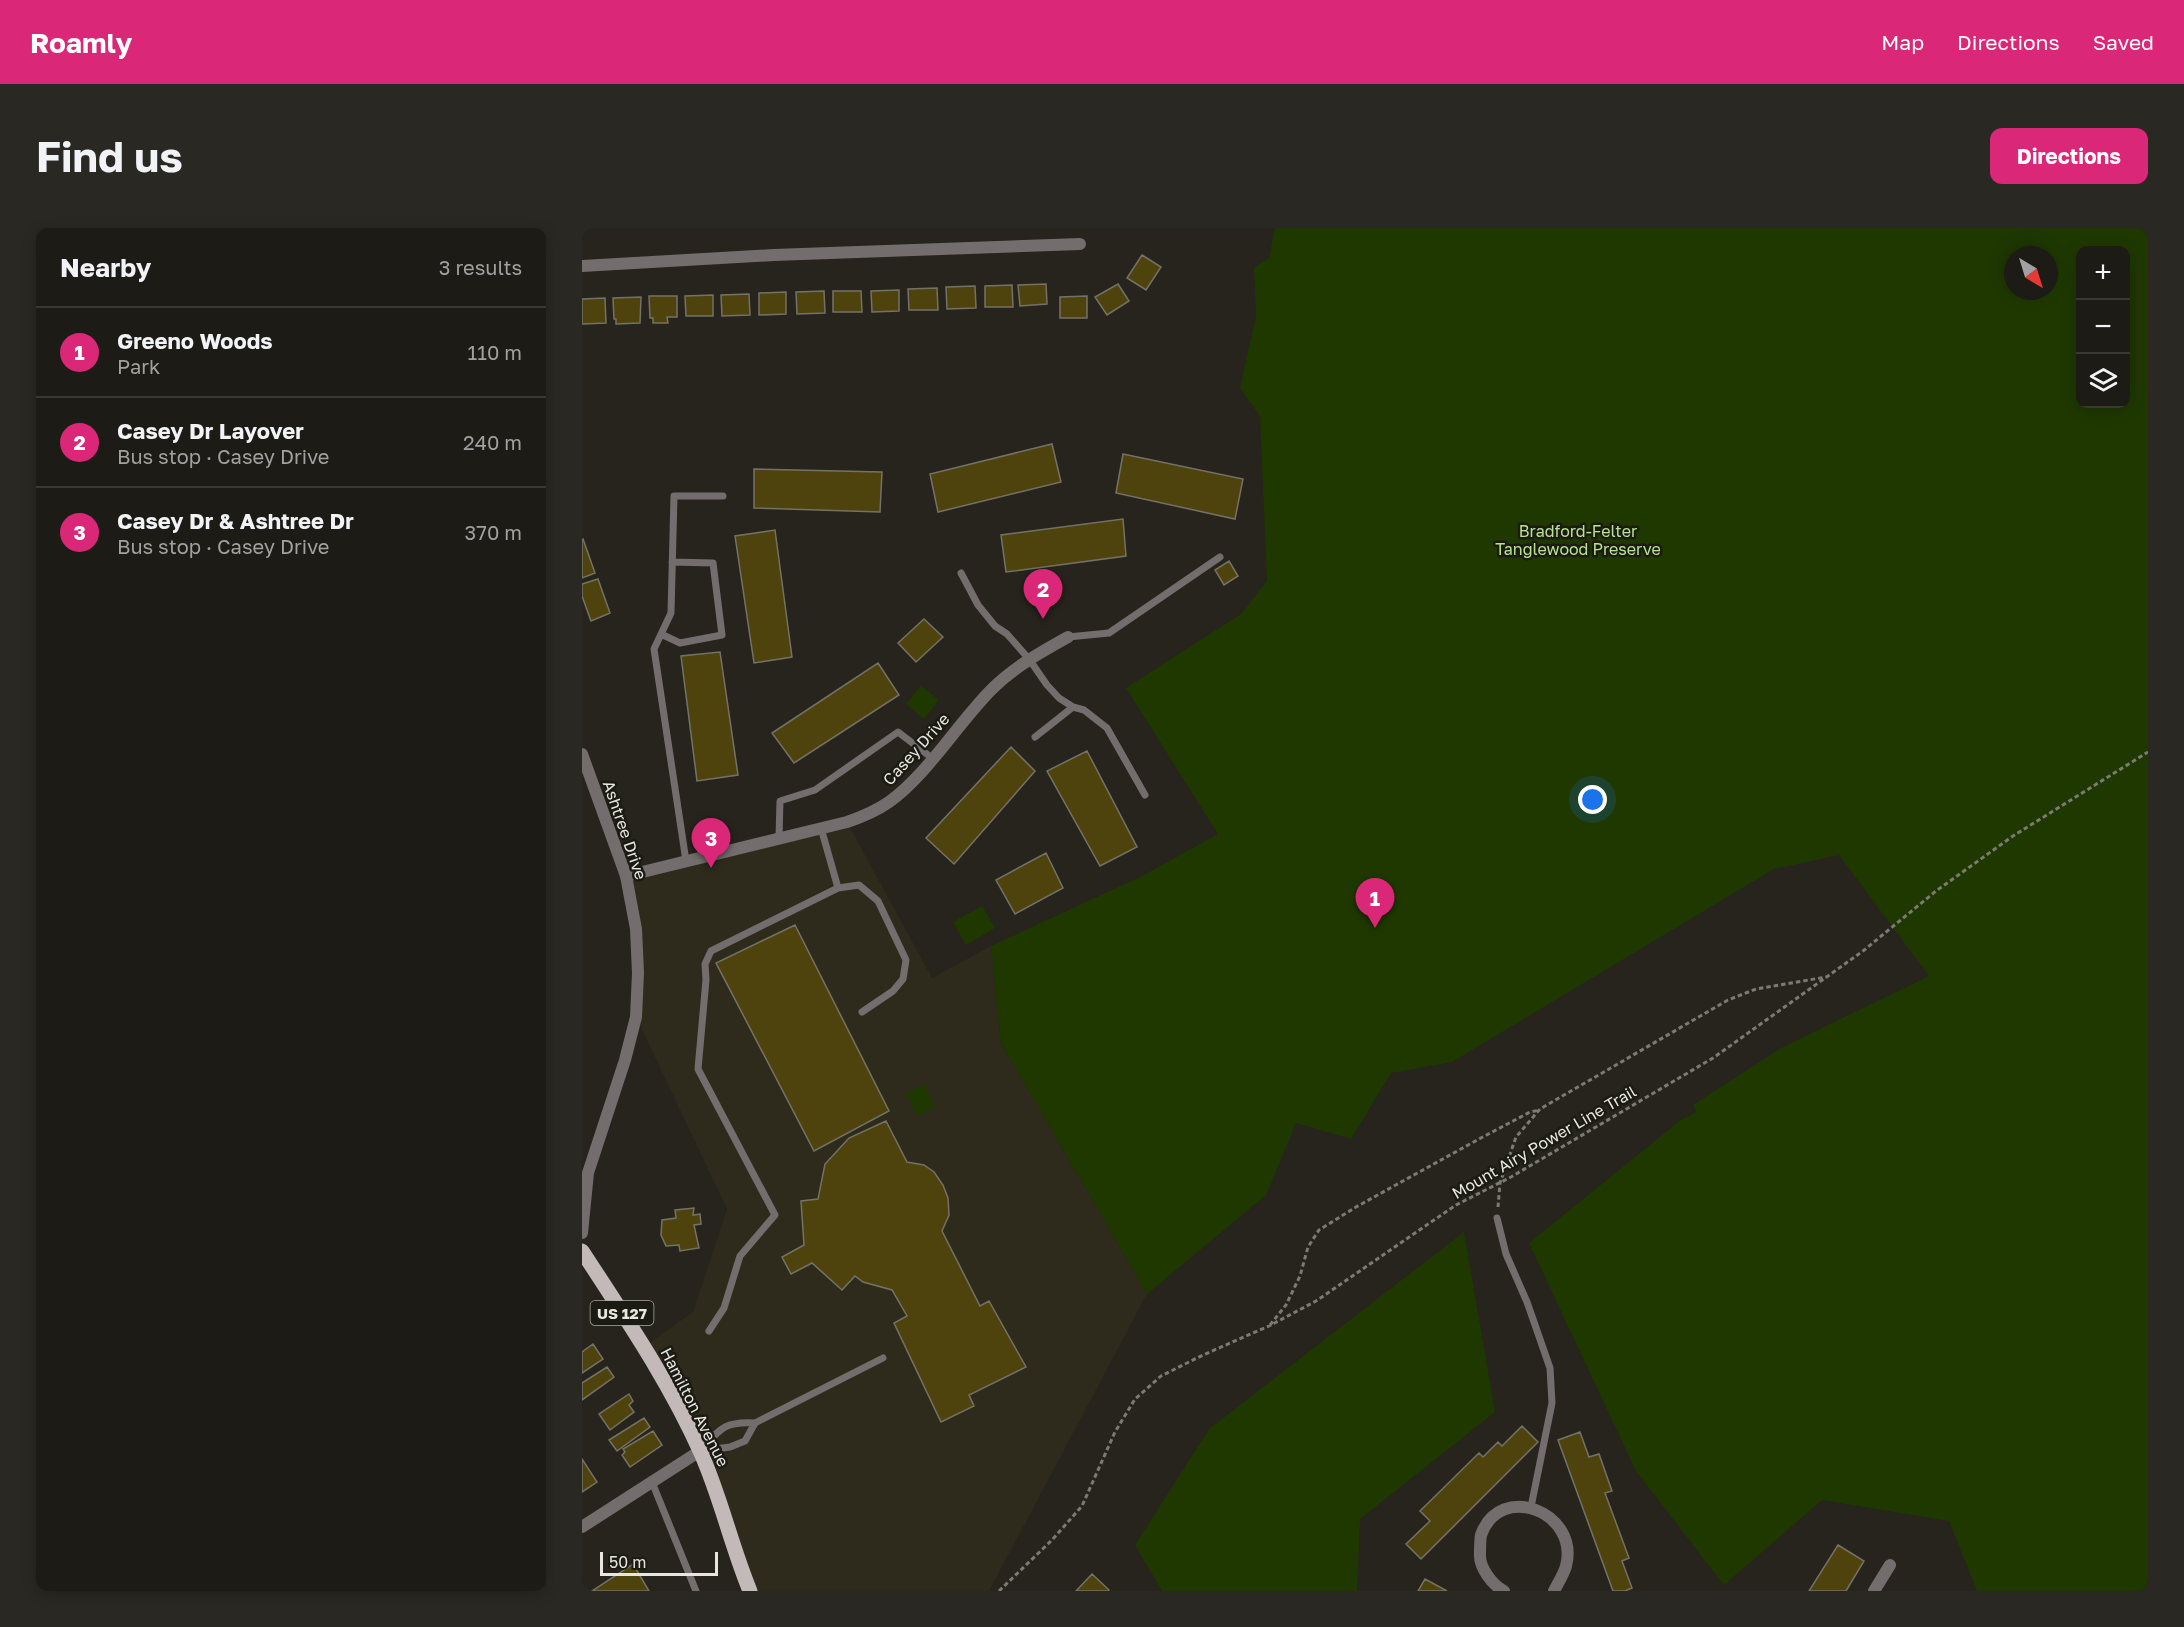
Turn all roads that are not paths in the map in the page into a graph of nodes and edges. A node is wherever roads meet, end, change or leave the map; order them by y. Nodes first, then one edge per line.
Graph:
1 (1080, 244) dead end
2 (582, 266) edge
3 (723, 496) dead end
4 (1220, 557) dead end
5 (672, 562) junction
6 (961, 573) dead end
7 (661, 634) junction
8 (1068, 637) joint
9 (1029, 659) junction
10 (1073, 707) junction
11 (1035, 737) dead end
12 (582, 754) edge
13 (932, 758) junction
14 (1144, 795) dead end
15 (821, 828) junction
16 (779, 838) junction
17 (686, 861) junction
18 (626, 876) junction
19 (838, 888) junction
20 (861, 1012) dead end
21 (585, 1176) edge
22 (1497, 1218) road end
23 (582, 1233) edge
24 (582, 1251) edge
25 (709, 1331) dead end
26 (883, 1358) dead end
27 (755, 1423) junction
28 (700, 1451) junction
29 (652, 1482) junction
30 (1531, 1507) junction
31 (582, 1527) edge
32 (1890, 1565) dead end
33 (696, 1591) edge
34 (750, 1591) edge
35 (1504, 1591) edge
36 (1554, 1591) edge
37 (1874, 1591) edge

1 - 2 street
3 - 5 lane
4 - 8 lane
5 - 7 lane
5 - 7 lane
6 - 9 lane
7 - 17 lane
8 - 9 street, Casey Drive
9 - 10 lane
9 - 13 street, Casey Drive
10 - 11 lane
10 - 14 lane
12 - 18 street, Ashtree Drive
13 - 15 street, Casey Drive
13 - 16 lane
15 - 16 street, Casey Drive
15 - 19 lane
16 - 17 street, Casey Drive
17 - 18 street, Casey Drive
18 - 21 street, Ashtree Drive
19 - 20 lane
19 - 25 lane
21 - 23 street, Ashtree Drive
22 - 30 lane
24 - 28 main road, Hamilton Avenue / US 127
26 - 27 lane
27 - 28 lane
27 - 28 lane
28 - 29 street
28 - 34 main road, Hamilton Avenue / US 127
29 - 31 street
29 - 33 lane
30 - 35 street
30 - 36 street
32 - 37 street

